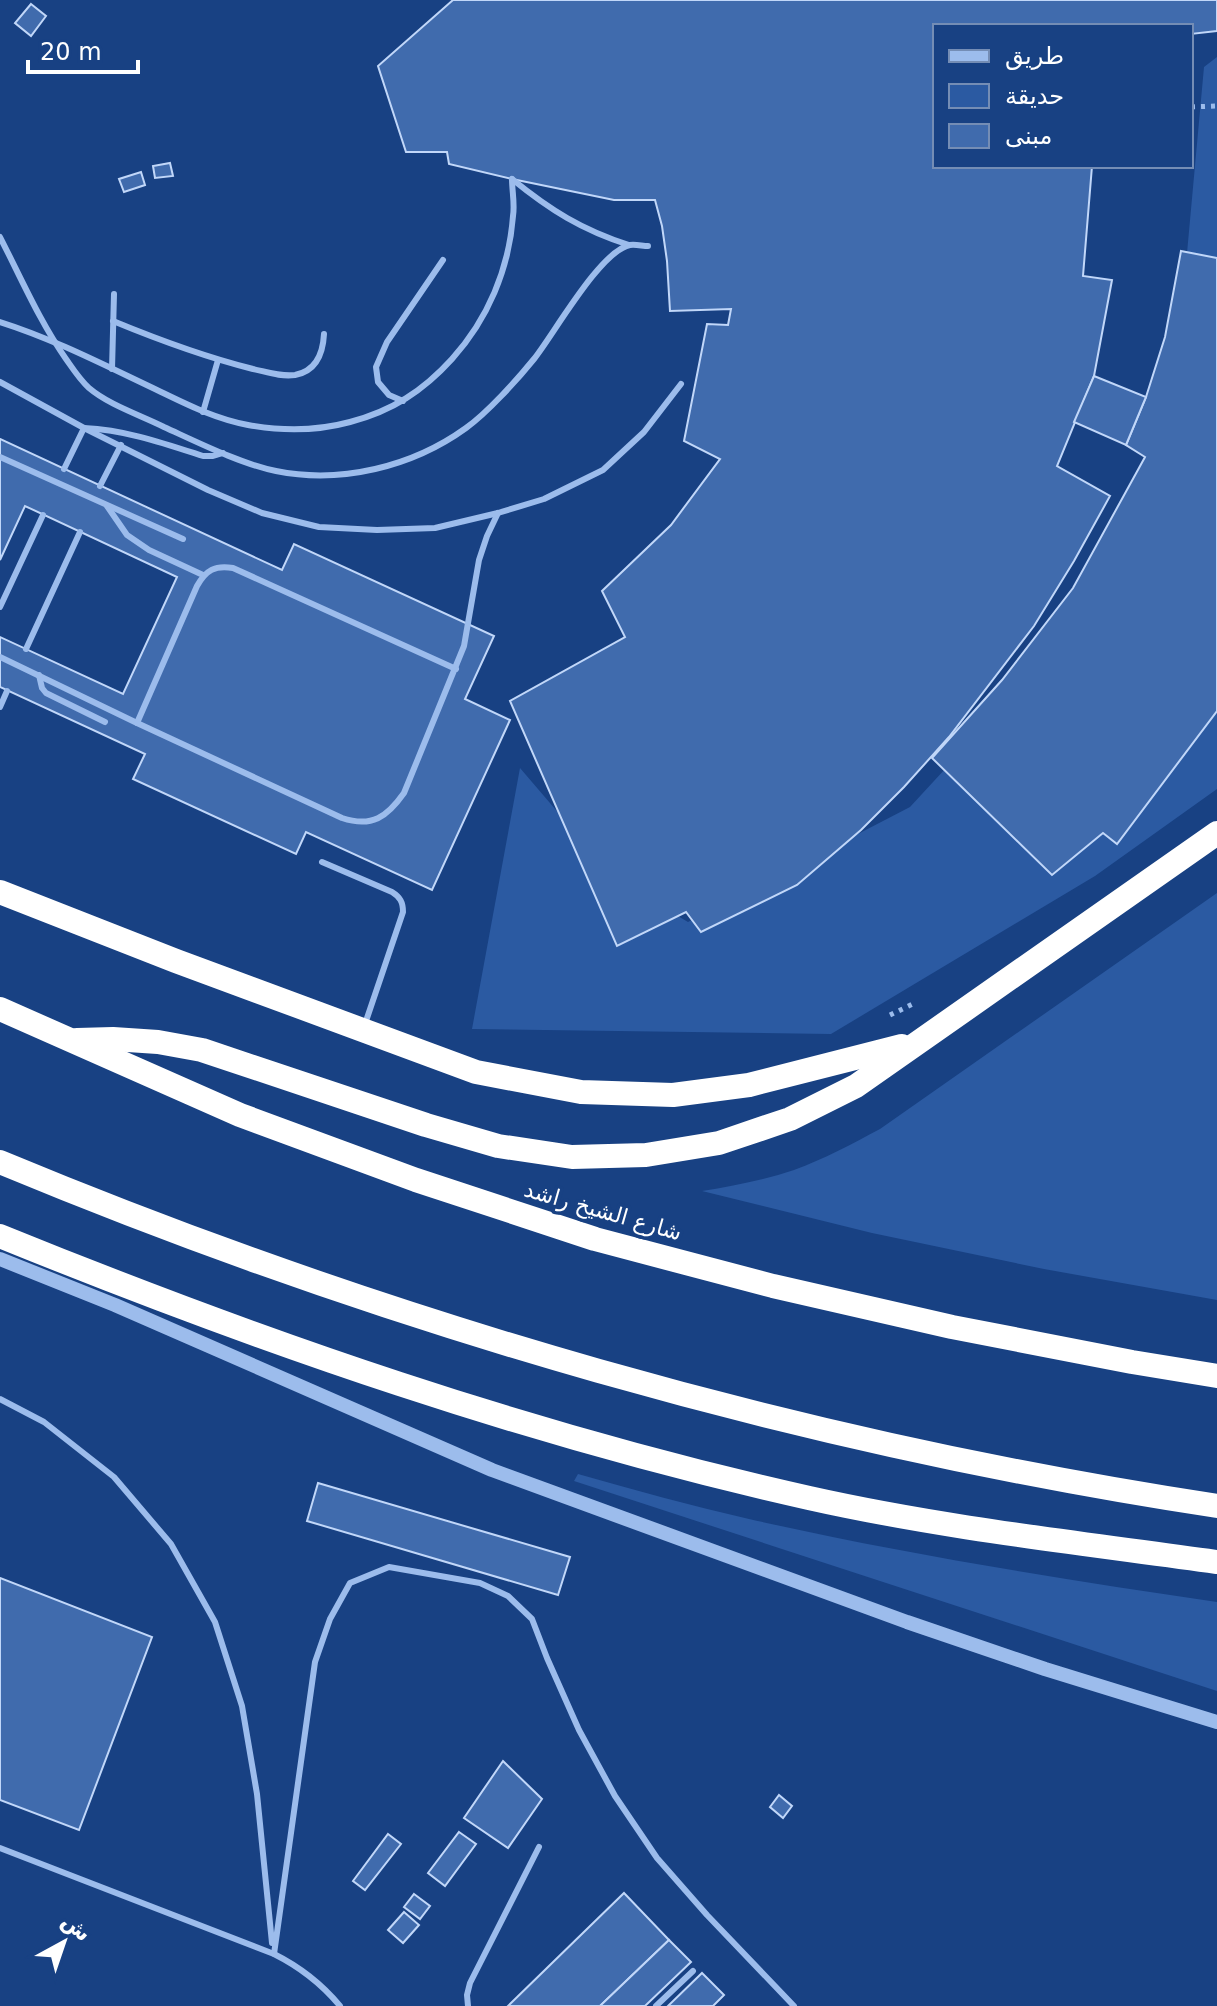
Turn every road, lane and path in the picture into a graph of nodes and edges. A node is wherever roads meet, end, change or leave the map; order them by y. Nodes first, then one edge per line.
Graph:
1 (1217, 106) edge
2 (1193, 107) edge
3 (0, 237) edge
4 (629, 245) junction
5 (648, 246) dead end
6 (443, 260) dead end
7 (114, 294) dead end
8 (113, 321) junction
9 (0, 322) edge
10 (324, 334) dead end
11 (54, 343) junction
12 (218, 360) junction
13 (112, 369) junction
14 (0, 382) edge
15 (681, 384) dead end
16 (403, 401) junction
17 (203, 412) junction
18 (84, 428) junction
19 (121, 445) junction
20 (223, 453) junction
21 (0, 457) edge
22 (64, 469) dead end
23 (100, 486) dead end
24 (107, 506) junction
25 (498, 513) junction
26 (43, 515) dead end
27 (80, 532) dead end
28 (183, 539) dead end
29 (203, 575) junction
30 (0, 607) edge
31 (26, 649) dead end
32 (0, 657) edge
33 (456, 669) junction
34 (39, 675) junction
35 (7, 691) dead end
36 (0, 707) edge
37 (105, 722) dead end
38 (137, 723) junction
39 (1217, 833) edge
40 (322, 862) dead end
41 (0, 892) edge
42 (931, 996) dead end
43 (0, 1009) edge
44 (890, 1015) dead end
45 (363, 1031) junction
46 (68, 1040) junction
47 (916, 1042) junction
48 (0, 1162) edge
49 (0, 1236) edge
50 (0, 1259) edge
51 (1217, 1376) edge
52 (0, 1399) edge
53 (1217, 1506) edge
54 (1217, 1562) edge
55 (1217, 1722) edge
56 (539, 1847) dead end
57 (0, 1848) edge
58 (274, 1954) junction
59 (693, 1971) dead end
60 (340, 2006) edge
61 (468, 2006) edge
62 (656, 2006) edge
63 (794, 2006) edge

1 - 2 path
3 - 11 lane
4 - 5 lane
4 - 16 lane
4 - 20 lane
6 - 16 lane
7 - 8 lane
8 - 12 lane
8 - 13 lane
9 - 11 lane
10 - 12 lane
11 - 13 lane
11 - 20 lane
12 - 17 lane
13 - 17 lane
14 - 18 lane
15 - 25 lane
16 - 17 lane
18 - 19 lane
18 - 20 lane
18 - 22 lane
19 - 23 lane
19 - 25 lane
21 - 24 lane
24 - 28 lane
24 - 29 lane
25 - 33 lane
26 - 30 lane
27 - 31 lane
29 - 33 lane
29 - 38 lane
32 - 34 lane
33 - 38 lane
34 - 37 lane
34 - 38 lane
35 - 36 lane
39 - 47 highway
40 - 45 lane
41 - 45 highway
42 - 44 path
43 - 46 highway, شارع الشيخ راشد
45 - 47 highway
46 - 47 highway
46 - 51 highway, شارع الشيخ راشد
48 - 53 highway
49 - 54 highway
50 - 55 street
52 - 58 lane
56 - 61 lane
57 - 58 lane
58 - 60 lane
58 - 63 lane
59 - 62 lane

